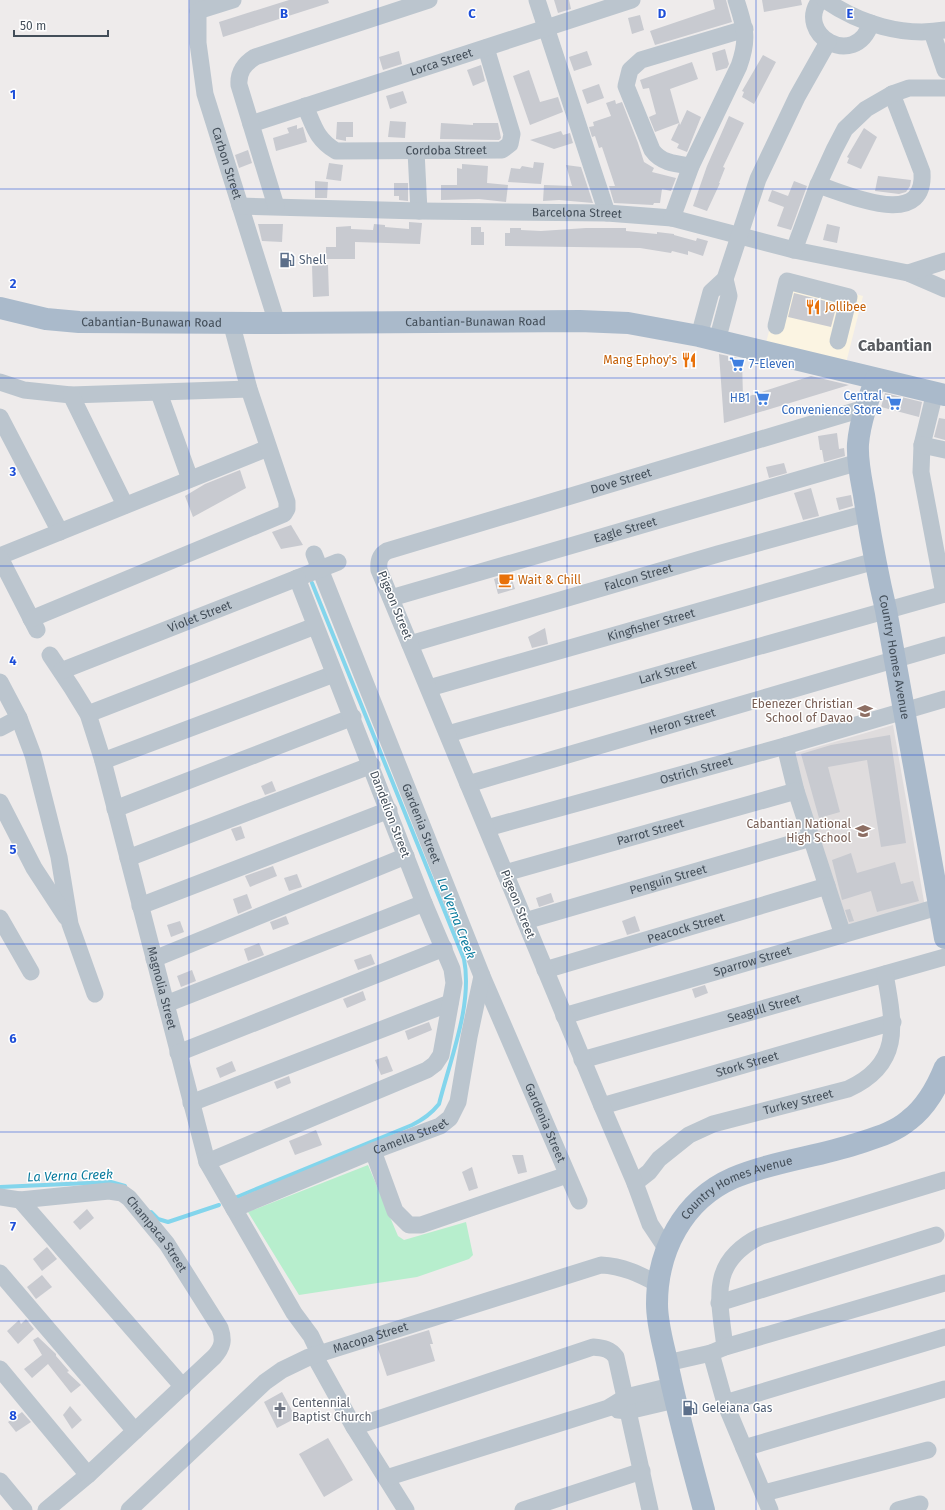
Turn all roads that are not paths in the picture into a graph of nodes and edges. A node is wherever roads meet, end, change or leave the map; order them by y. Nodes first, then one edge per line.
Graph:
1 (233, 0) edge
2 (429, 0) edge
3 (536, 0) edge
4 (632, 0) edge
5 (736, 0) edge
6 (820, 0) edge
7 (825, 0) edge
8 (198, 6) edge
9 (871, 24) junction
10 (546, 28) junction
11 (745, 29) junction
12 (939, 31) edge
13 (828, 42) junction
14 (486, 48) junction
15 (945, 70) edge
16 (945, 88) edge
17 (892, 94) junction
18 (305, 106) junction
19 (251, 124) junction
20 (416, 151) junction
21 (691, 166) junction
22 (818, 185) junction
23 (240, 206) junction
24 (276, 206) junction
25 (419, 211) junction
26 (607, 213) junction
27 (672, 218) junction
28 (738, 236) junction
29 (794, 250) junction
30 (945, 261) edge
31 (908, 273) junction
32 (945, 289) edge
33 (0, 308) edge
34 (231, 322) junction
35 (277, 323) junction
36 (776, 326) dead end
37 (708, 338) junction
38 (838, 341) dead end
39 (876, 379) junction
40 (0, 382) edge
41 (249, 389) junction
42 (160, 393) junction
43 (940, 394) edge
44 (71, 395) junction
45 (865, 408) junction
46 (0, 417) edge
47 (922, 445) junction
48 (268, 448) junction
49 (945, 450) edge
50 (859, 462) junction
51 (190, 479) junction
52 (125, 505) junction
53 (867, 513) junction
54 (60, 532) junction
55 (0, 557) edge
56 (380, 558) joint
57 (874, 561) junction
58 (317, 562) junction
59 (338, 562) dead end
60 (297, 578) junction
61 (944, 594) edge
62 (391, 598) junction
63 (886, 610) junction
64 (316, 626) junction
65 (410, 644) junction
66 (945, 645) edge
67 (50, 654) dead end
68 (895, 660) junction
69 (61, 671) junction
70 (334, 674) junction
71 (0, 682) edge
72 (429, 688) junction
73 (945, 699) edge
74 (904, 710) junction
75 (88, 714) junction
76 (353, 717) junction
77 (19, 718) junction
78 (0, 728) edge
79 (448, 734) junction
80 (785, 746) junction
81 (103, 761) junction
82 (372, 765) junction
83 (468, 784) junction
84 (796, 791) junction
85 (0, 802) edge
86 (115, 809) junction
87 (389, 810) junction
88 (487, 828) junction
89 (811, 838) junction
90 (406, 856) junction
91 (59, 857) junction
92 (128, 858) junction
93 (34, 868) junction
94 (505, 874) junction
95 (827, 886) junction
96 (424, 903) junction
97 (140, 906) junction
98 (943, 906) edge
99 (0, 918) edge
100 (525, 921) junction
101 (70, 924) junction
102 (843, 935) junction
103 (945, 938) edge
104 (444, 948) junction
105 (945, 957) edge
106 (154, 959) junction
107 (545, 970) junction
108 (31, 972) dead end
109 (885, 974) junction
110 (482, 976) junction
111 (95, 994) dead end
112 (450, 1002) junction
113 (166, 1004) junction
114 (564, 1016) junction
115 (893, 1022) junction
116 (178, 1053) junction
117 (582, 1060) junction
118 (945, 1067) edge
119 (191, 1103) junction
120 (602, 1106) junction
121 (373, 1151) junction
122 (206, 1162) junction
123 (567, 1175) junction
124 (945, 1180) edge
125 (635, 1183) junction
126 (0, 1198) edge
127 (20, 1200) junction
128 (579, 1201) dead end
129 (234, 1209) junction
130 (936, 1235) dead end
131 (666, 1248) junction
132 (0, 1273) edge
133 (945, 1283) edge
134 (658, 1284) junction
135 (719, 1303) junction
136 (945, 1337) edge
137 (718, 1350) junction
138 (314, 1355) junction
139 (667, 1363) junction
140 (0, 1369) edge
141 (183, 1387) junction
142 (945, 1389) edge
143 (673, 1393) junction
144 (725, 1403) junction
145 (627, 1404) junction
146 (354, 1426) junction
147 (135, 1431) junction
148 (744, 1448) junction
149 (928, 1450) dead end
150 (642, 1471) junction
151 (88, 1475) junction
152 (386, 1478) junction
153 (0, 1481) edge
154 (764, 1493) junction
155 (920, 1504) dead end
156 (24, 1510) edge
157 (46, 1510) edge
158 (129, 1510) edge
159 (406, 1510) edge
160 (523, 1510) edge
161 (650, 1510) edge
162 (704, 1510) edge
163 (770, 1510) edge
164 (898, 1510) edge

1 - 8 street
2 - 19 street
3 - 10 street
4 - 10 street, Lorca Street
5 - 11 street
6 - 13 street
7 - 9 street
8 - 23 street, Carbon Street
9 - 12 street
9 - 13 street
10 - 14 street, Lorca Street
10 - 26 street
11 - 21 street
11 - 21 street
12 - 15 street
13 - 28 street
14 - 18 street, Lorca Street
14 - 20 street, Cordoba Street
16 - 17 street
17 - 22 street
17 - 22 street
18 - 19 street, Lorca Street
18 - 20 street, Cordoba Street
19 - 24 street
20 - 25 street
21 - 27 street
22 - 29 street
23 - 24 street, Barcelona Street
23 - 35 street, Carbon Street
24 - 25 street, Barcelona Street
25 - 26 street, Barcelona Street
26 - 27 street, Barcelona Street
27 - 28 street, Barcelona Street
28 - 29 street, Barcelona Street
28 - 37 street
29 - 31 street, Barcelona Street
30 - 31 street
31 - 32 street, Barcelona Street
33 - 34 main road, Cabantian-Bunawan Road
34 - 35 main road, Cabantian-Bunawan Road
34 - 41 street
35 - 37 main road, Cabantian-Bunawan Road
36 - 38 street
37 - 39 main road, Cabantian-Bunawan Road
39 - 43 main road, Cabantian-Bunawan Road
39 - 45 main road, Country Homes Avenue
40 - 44 street
41 - 42 street
41 - 48 street
42 - 44 street
42 - 51 street
43 - 47 street
44 - 52 street
45 - 50 main road, Country Homes Avenue
45 - 56 street, Dove Street
46 - 54 street
47 - 49 street
47 - 61 street
48 - 51 street
48 - 55 street
50 - 53 main road, Country Homes Avenue
50 - 62 street, Eagle Street
51 - 52 street
52 - 54 street
53 - 57 main road, Country Homes Avenue
53 - 65 street, Falcon Street
54 - 55 street
56 - 62 street, Pigeon Street
57 - 63 main road, Country Homes Avenue
57 - 72 street, Kingfisher Street
58 - 59 street, Violet Street
58 - 60 street, Violet Street
58 - 110 street, Gardenia Street
60 - 64 street, Dandelion Street
60 - 69 street, Violet Street
61 - 63 street, Lark Street
62 - 65 street, Pigeon Street
63 - 68 main road, Country Homes Avenue
63 - 79 street, Lark Street
64 - 70 street, Dandelion Street
64 - 75 street
65 - 72 street, Pigeon Street
66 - 68 street, Heron Street
67 - 69 street, Magnolia Street
68 - 74 main road, Country Homes Avenue
68 - 83 street, Heron Street
69 - 75 street, Magnolia Street
70 - 76 street, Dandelion Street
70 - 81 street
71 - 77 street
72 - 79 street, Pigeon Street
73 - 74 street, Ostrich Street
74 - 80 street, Ostrich Street
74 - 98 main road, Country Homes Avenue
75 - 81 street, Magnolia Street
76 - 82 street, Dandelion Street
76 - 86 street
77 - 78 street
77 - 91 street
79 - 83 street, Pigeon Street
80 - 84 street
80 - 88 street, Ostrich Street
81 - 86 street, Magnolia Street
82 - 87 street, Dandelion Street
82 - 92 street
83 - 88 street, Pigeon Street
84 - 89 street
84 - 94 street, Parrot Street
85 - 93 street
86 - 92 street, Magnolia Street
87 - 90 street, Dandelion Street
87 - 97 street
88 - 94 street, Pigeon Street
89 - 95 street
89 - 100 street, Penguin Street
90 - 96 street, Dandelion Street
90 - 106 street
91 - 93 street
91 - 101 street
92 - 97 street, Magnolia Street
93 - 101 street
94 - 100 street, Pigeon Street
95 - 102 street
95 - 107 street, Peacock Street
96 - 104 street, Dandelion Street
96 - 113 street
97 - 106 street, Magnolia Street
98 - 102 street, Sparrow Street
98 - 103 main road, Country Homes Avenue
99 - 108 street
100 - 107 street, Pigeon Street
101 - 111 street
102 - 114 street, Sparrow Street
104 - 112 street, Dandelion Street
104 - 116 street
105 - 109 street, Seagull Street
106 - 113 street, Magnolia Street
107 - 114 street, Pigeon Street
109 - 115 street, Turkey Street
109 - 117 street, Seagull Street
110 - 121 street, Camella Street
110 - 123 street, Gardenia Street
112 - 119 street
112 - 122 street, Dandelion Street
113 - 116 street, Magnolia Street
114 - 117 street, Pigeon Street
115 - 120 street, Stork Street
115 - 125 street, Turkey Street
116 - 119 street, Magnolia Street
117 - 120 street, Pigeon Street
118 - 131 main road, Country Homes Avenue
119 - 122 street, Magnolia Street
120 - 125 street, Pigeon Street
121 - 123 street
121 - 129 street, Camella Street
122 - 129 street, Magnolia Street
123 - 128 street, Gardenia Street
124 - 135 street
125 - 131 street, Pigeon Street
126 - 127 street, Champaca Street
127 - 141 street
127 - 141 street, Champaca Street
129 - 138 street, Magnolia Street
130 - 135 street
131 - 134 main road, Country Homes Avenue
132 - 147 street
133 - 137 street
134 - 138 street, Macopa Street
134 - 139 main road, Country Homes Avenue
135 - 137 street
136 - 144 street
137 - 139 street
137 - 144 street
138 - 146 street, Magnolia Street
138 - 158 street, Macopa Street
139 - 143 main road, Country Homes Avenue
140 - 151 street
141 - 147 street
142 - 148 street
143 - 145 street
143 - 162 main road, Country Homes Avenue
144 - 148 street
145 - 146 street
145 - 150 street
145 - 152 street
146 - 152 street, Magnolia Street
147 - 151 street
148 - 154 street
149 - 154 street
150 - 160 street
150 - 161 street
151 - 157 street
152 - 159 street, Magnolia Street
153 - 156 street
154 - 163 street
155 - 164 street

